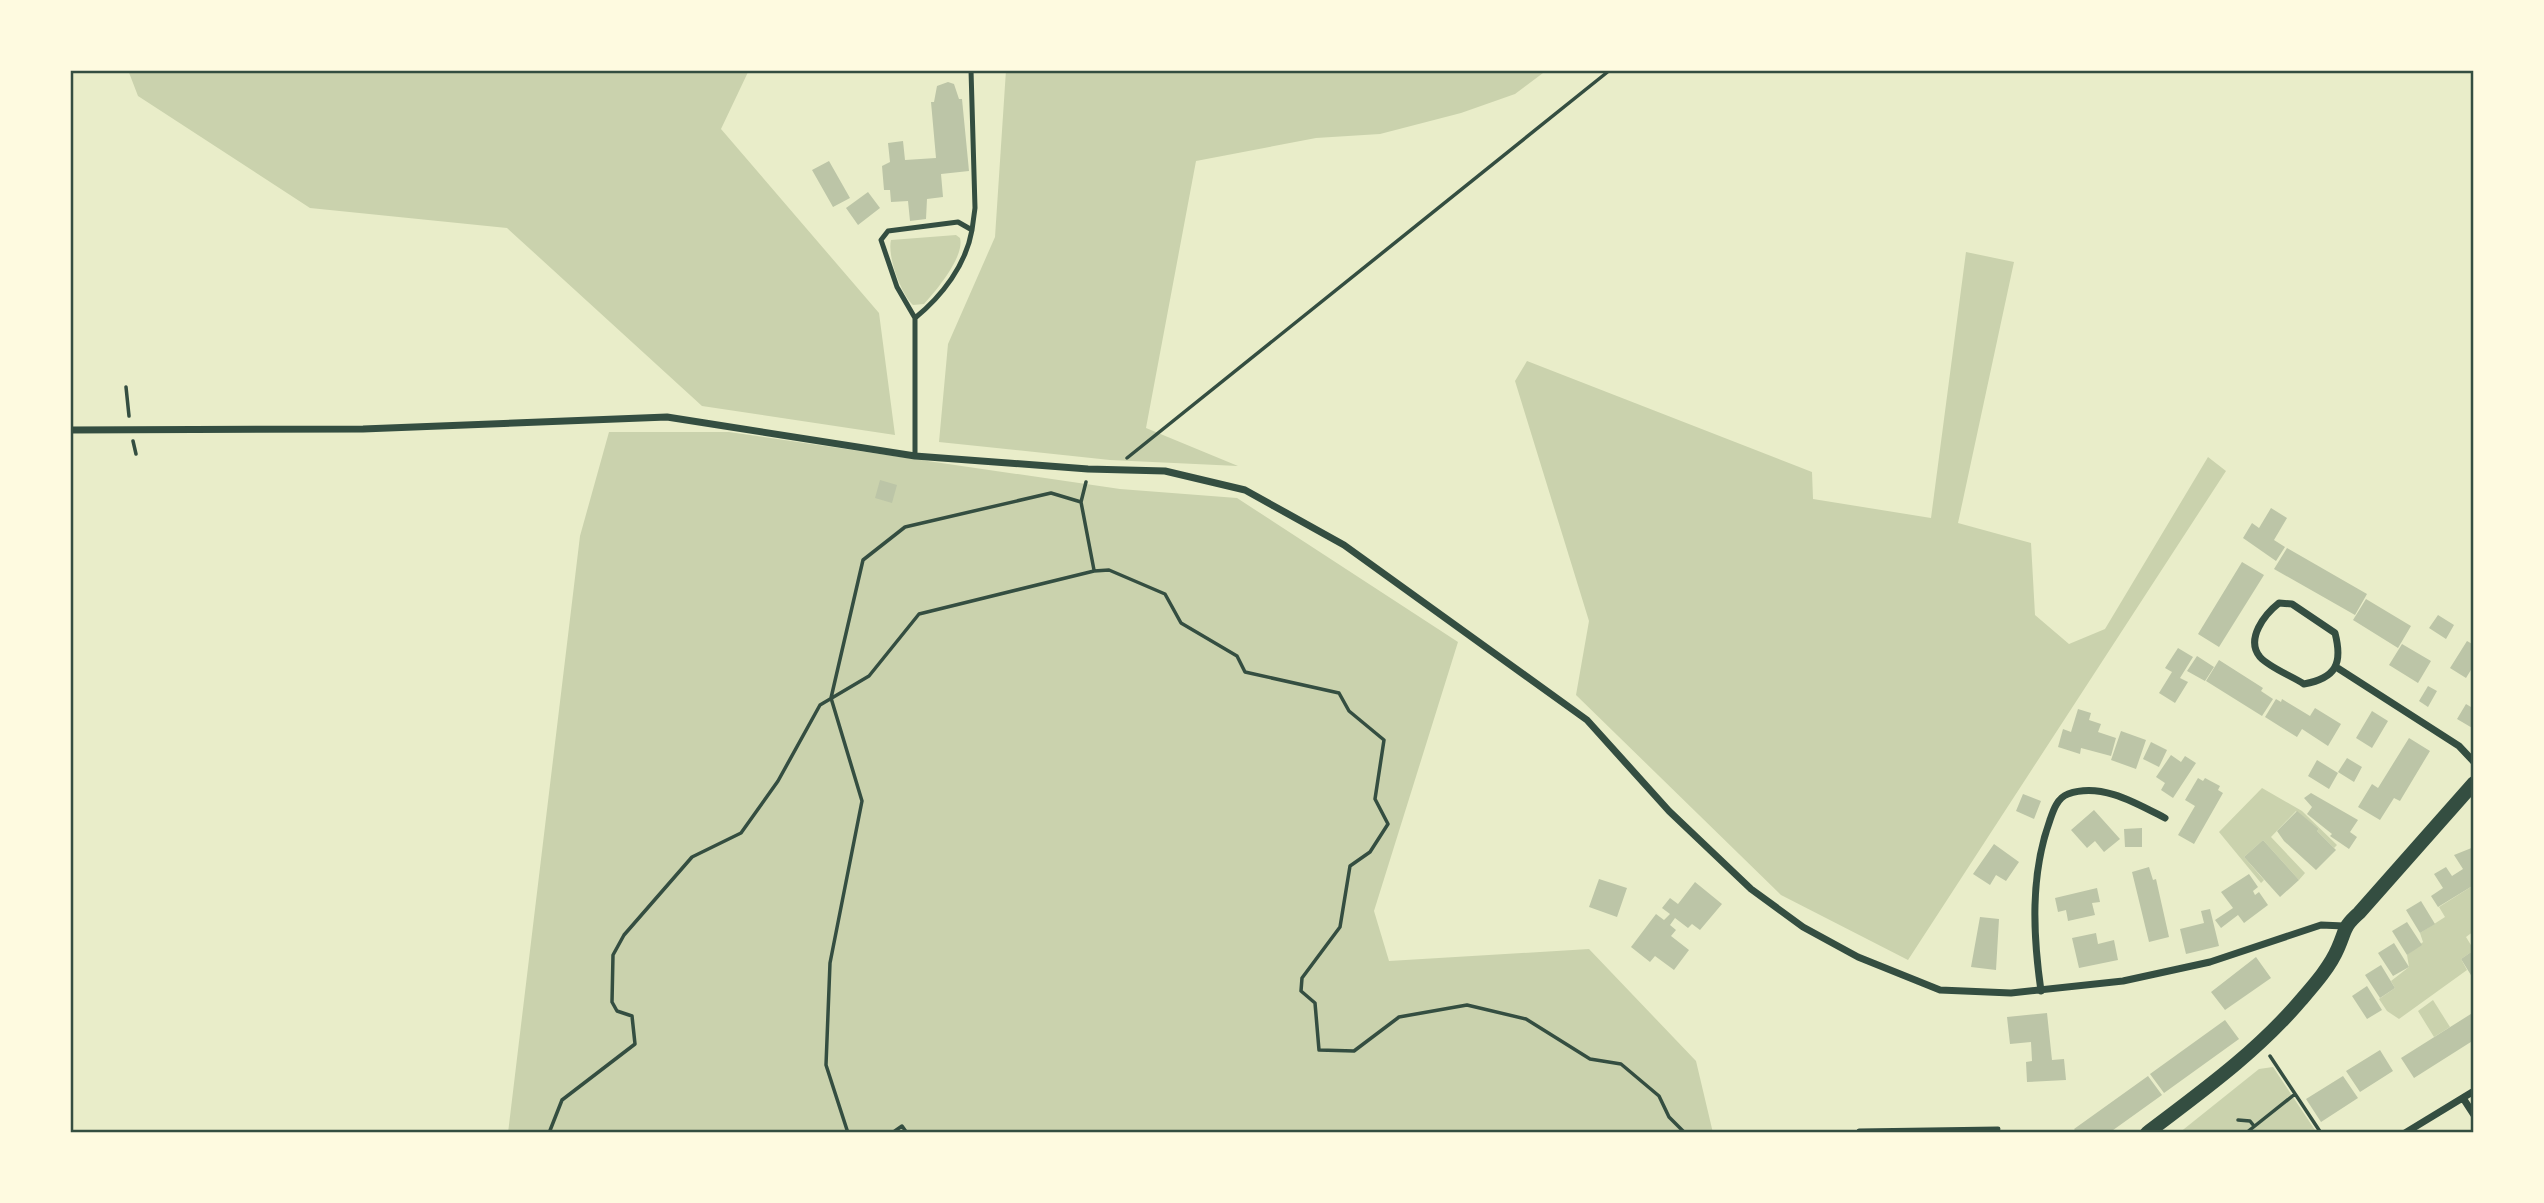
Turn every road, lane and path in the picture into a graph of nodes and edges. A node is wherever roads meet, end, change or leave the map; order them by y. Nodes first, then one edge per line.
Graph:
1 (971, 70) edge
2 (1611, 70) edge
3 (972, 230) junction
4 (915, 318) junction
5 (70, 430) edge
6 (915, 456) junction
7 (1088, 469) junction
8 (1115, 469) junction
9 (1081, 502) junction
10 (1094, 571) junction
11 (2336, 667) junction
12 (831, 698) junction
13 (2474, 762) edge
14 (2474, 783) edge
15 (2165, 818) dead end
16 (2344, 926) junction
17 (2042, 991) junction
18 (2261, 1043) junction
19 (2474, 1091) edge
20 (2295, 1094) junction
21 (2463, 1098) junction
22 (2474, 1115) edge
23 (2238, 1120) dead end
24 (2254, 1126) junction
25 (1998, 1129) dead end
26 (1859, 1131) dead end
27 (549, 1133) edge
28 (848, 1133) edge
29 (892, 1133) edge
30 (907, 1133) edge
31 (1685, 1133) edge
32 (2147, 1133) edge
33 (2246, 1133) edge
34 (2321, 1133) edge
35 (2404, 1133) edge

1 - 3 lane
2 - 8 path
3 - 4 lane
3 - 4 lane
4 - 6 lane
5 - 6 street
6 - 7 street
7 - 8 street
7 - 9 path
8 - 17 street
9 - 10 path
9 - 12 path
10 - 12 path
10 - 31 path
11 - 11 street
11 - 13 street
12 - 27 path
12 - 28 path
14 - 16 main road
15 - 17 street
16 - 17 street
16 - 18 main road
18 - 20 path
18 - 32 main road
19 - 21 street
20 - 24 path
20 - 34 path
21 - 22 street
21 - 35 street
23 - 24 path
24 - 33 path
25 - 26 lane
29 - 30 path

